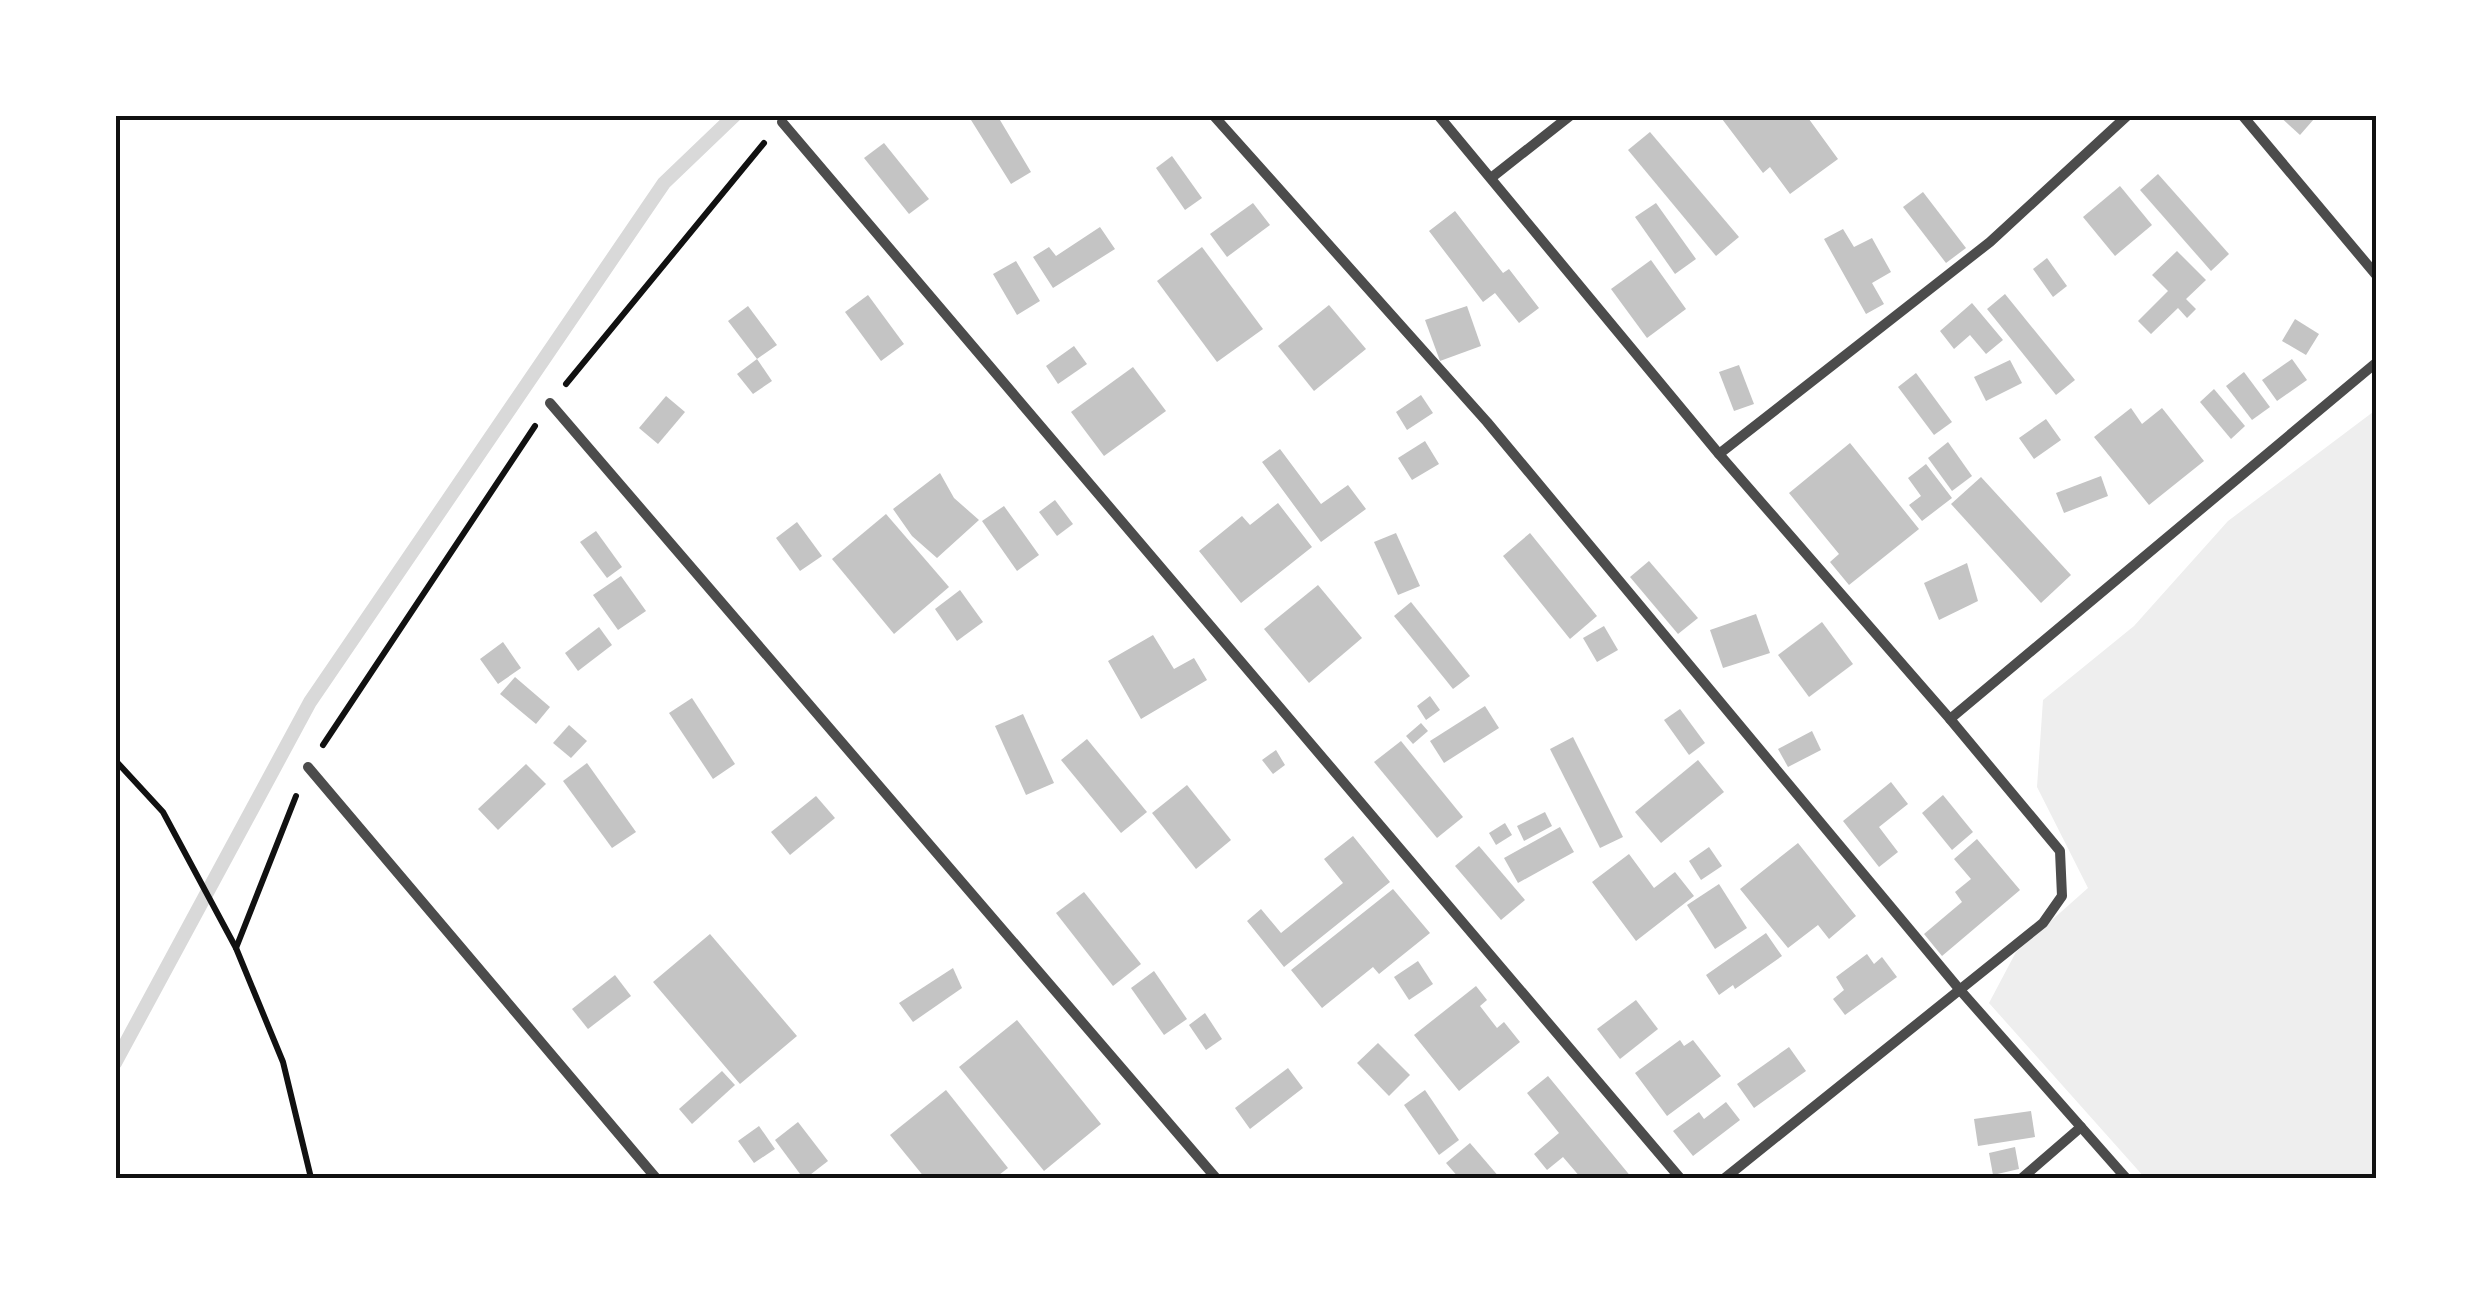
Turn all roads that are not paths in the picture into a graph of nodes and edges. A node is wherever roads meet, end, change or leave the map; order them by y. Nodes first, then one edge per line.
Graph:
1 (1213, 115) edge
2 (1438, 115) edge
3 (1571, 115) edge
4 (2128, 115) edge
5 (2242, 115) edge
6 (782, 122) road end
7 (1491, 178) junction
8 (2377, 276) edge
9 (2377, 362) edge
10 (550, 403) road end
11 (1719, 454) junction
12 (1950, 720) junction
13 (308, 766) road end
14 (1960, 990) junction
15 (2080, 1127) junction
16 (656, 1178) edge
17 (1216, 1178) edge
18 (1680, 1178) edge
19 (1726, 1178) edge
20 (2022, 1178) edge
21 (2126, 1178) edge

1 - 14 street
2 - 7 street
3 - 7 street
4 - 11 street
5 - 8 street
6 - 18 street
7 - 11 street
9 - 12 street
10 - 17 street
11 - 12 street
12 - 14 street
13 - 16 street
14 - 15 street
14 - 19 street
15 - 20 street
15 - 21 street

